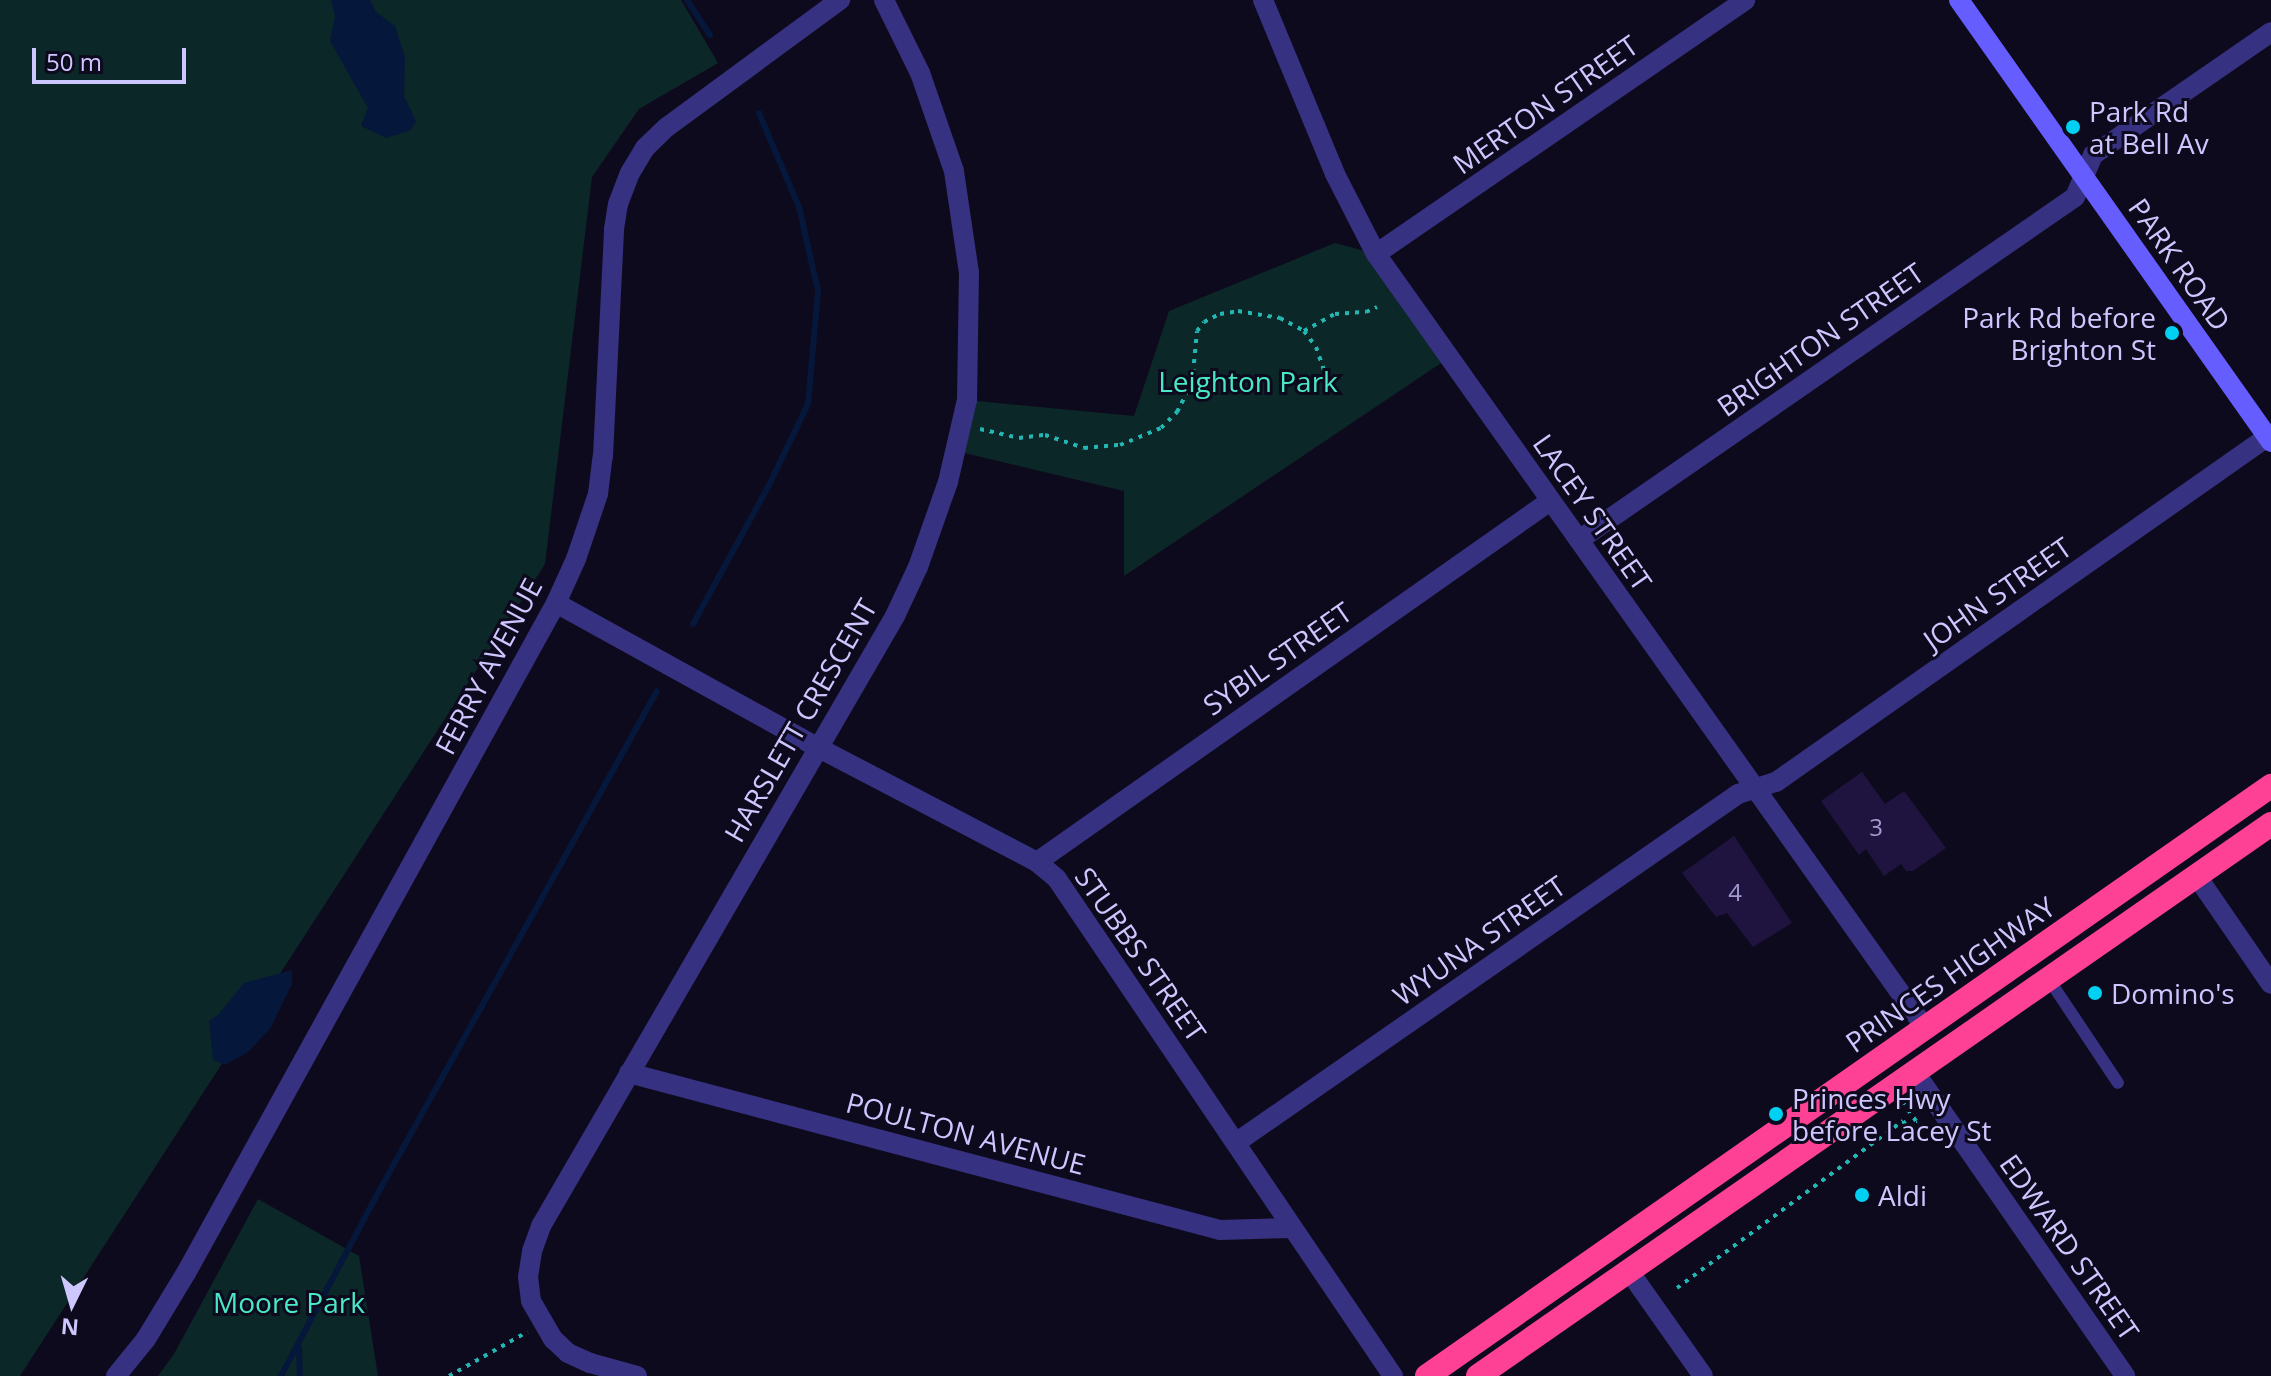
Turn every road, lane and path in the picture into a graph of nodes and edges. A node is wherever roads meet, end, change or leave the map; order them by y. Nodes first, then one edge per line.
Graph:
1 (840, 0) edge
2 (884, 0) edge
3 (1263, 0) edge
4 (1745, 0) edge
5 (1959, 0) edge
6 (2271, 32) edge
7 (2084, 177) junction
8 (1376, 254) junction
9 (1377, 307) dead end
10 (1304, 331) junction
11 (1220, 375) dead end
12 (1328, 381) dead end
13 (1192, 383) junction
14 (962, 426) junction
15 (2269, 440) edge
16 (1550, 501) junction
17 (1579, 540) junction
18 (556, 603) junction
19 (817, 747) junction
20 (2271, 786) edge
21 (1756, 788) junction
22 (2271, 824) edge
23 (1037, 862) junction
24 (2196, 875) junction
25 (2048, 978) junction
26 (2271, 984) edge
27 (1926, 1029) junction
28 (1914, 1071) junction
29 (629, 1073) junction
30 (2118, 1083) dead end
31 (1904, 1104) dead end
32 (1237, 1142) junction
33 (1291, 1228) junction
34 (1629, 1271) junction
35 (1677, 1288) dead end
36 (542, 1323) junction
37 (116, 1376) edge
38 (449, 1376) edge
39 (637, 1376) edge
40 (1393, 1376) edge
41 (1427, 1376) edge
42 (1478, 1376) edge
43 (1703, 1376) edge
44 (2125, 1376) edge

1 - 18 street, FERRY AVENUE
2 - 14 street, HARSLETT CRESCENT
3 - 8 street, LACEY STREET
4 - 8 street, MERTON STREET
5 - 7 main road, PARK ROAD
6 - 7 street, BRIGHTON STREET
7 - 15 main road, PARK ROAD
7 - 17 street, BRIGHTON STREET
8 - 16 street, LACEY STREET
9 - 10 path
10 - 12 path
10 - 13 path
11 - 13 path
13 - 14 path
14 - 19 street, HARSLETT CRESCENT
15 - 21 street, JOHN STREET
16 - 17 street, LACEY STREET
16 - 23 street, SYBIL STREET
17 - 21 street, LACEY STREET
18 - 19 street, STUBBS STREET
18 - 37 street, FERRY AVENUE
19 - 23 street, STUBBS STREET
19 - 29 street, HARSLETT CRESCENT
20 - 27 highway, PRINCES HIGHWAY
21 - 27 street, LACEY STREET
21 - 32 street, WYUNA STREET
22 - 24 highway
23 - 32 street, STUBBS STREET
24 - 25 highway
24 - 26 street
25 - 28 highway
25 - 30 lane
27 - 41 highway, PRINCES HIGHWAY
28 - 34 highway
28 - 44 street, EDWARD STREET
29 - 33 street, POULTON AVENUE
29 - 36 street, HARSLETT CRESCENT
31 - 35 path
32 - 33 street, STUBBS STREET
33 - 40 street, STUBBS STREET
34 - 42 highway
34 - 43 street
36 - 38 path
36 - 39 street, HARSLETT CRESCENT

